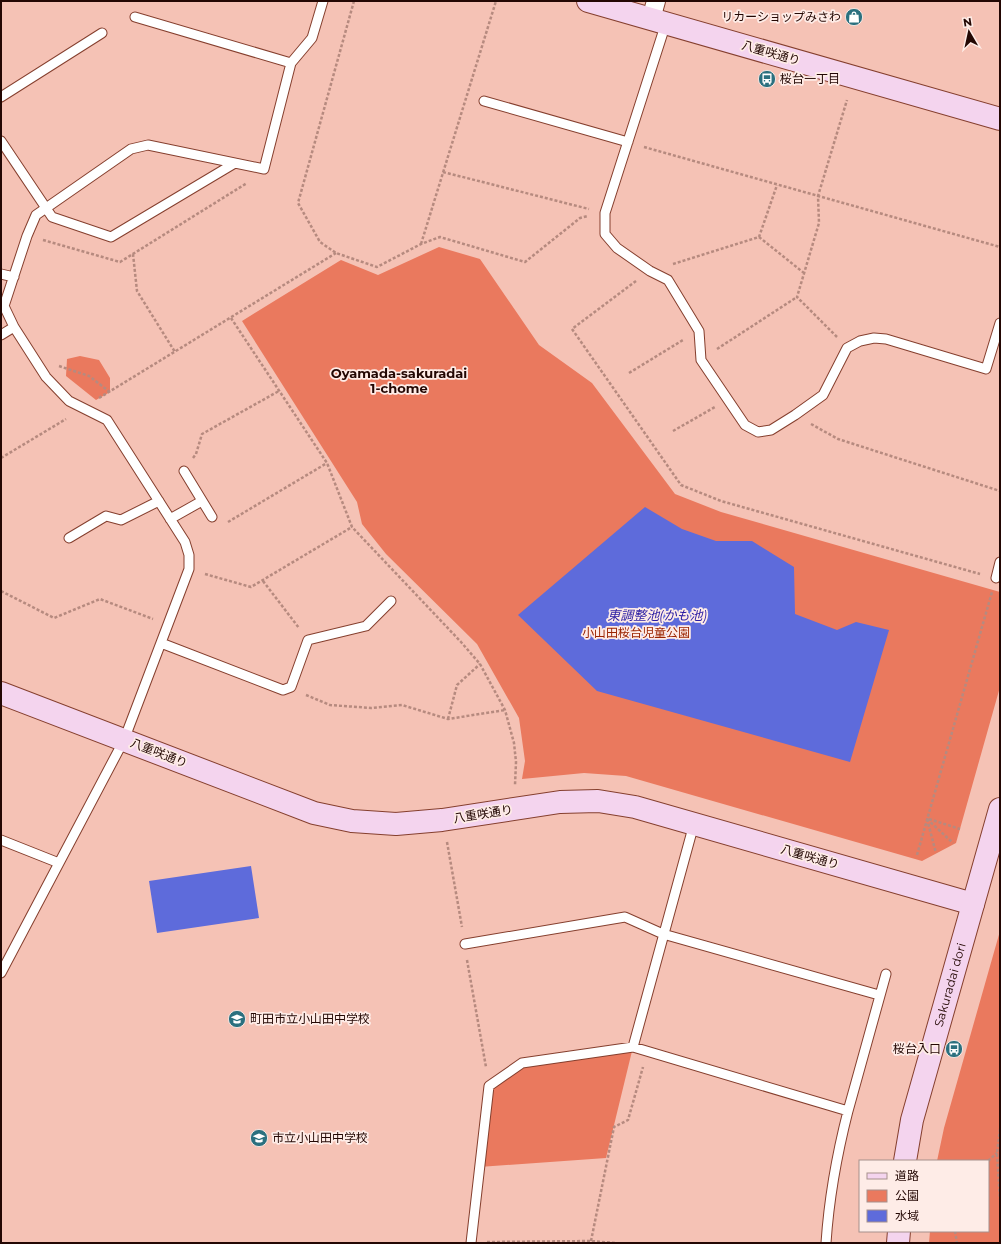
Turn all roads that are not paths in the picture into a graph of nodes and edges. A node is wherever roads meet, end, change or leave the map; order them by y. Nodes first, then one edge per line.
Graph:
1 (323, 1) edge
2 (588, 1) edge
3 (658, 14) edge
4 (135, 18) dead end
5 (102, 33) dead end
6 (291, 63) junction
7 (1, 97) edge
8 (484, 101) dead end
9 (1000, 119) edge
10 (1, 141) edge
11 (628, 142) junction
12 (235, 163) junction
13 (46, 208) junction
14 (1, 274) edge
15 (14, 277) junction
16 (1000, 323) edge
17 (14, 327) junction
18 (1, 335) edge
19 (184, 471) road end
20 (159, 501) junction
21 (202, 501) junction
22 (212, 517) road end
23 (170, 519) junction
24 (69, 538) dead end
25 (1000, 562) edge
26 (996, 578) road end
27 (390, 601) dead end
28 (161, 643) junction
29 (1, 693) edge
30 (124, 740) junction
31 (1000, 809) edge
32 (694, 824) junction
33 (1, 840) edge
34 (59, 863) junction
35 (973, 904) junction
36 (663, 934) junction
37 (465, 944) road end
38 (1, 973) edge
39 (886, 974) dead end
40 (879, 995) junction
41 (634, 1047) junction
42 (848, 1110) junction
43 (905, 1160) edge
44 (899, 1232) edge
45 (471, 1243) edge
46 (826, 1243) edge
47 (898, 1243) edge

1 - 6 lane
2 - 3 street, 八重咲通り
3 - 9 street, 八重咲通り
3 - 11 lane
4 - 6 lane
5 - 7 lane
6 - 12 lane
8 - 11 lane
10 - 13 lane
11 - 16 lane
12 - 13 lane
12 - 13 lane
13 - 15 lane
14 - 15 lane
15 - 17 lane
17 - 18 lane
17 - 20 lane
19 - 21 lane
20 - 23 lane
20 - 24 lane
21 - 22 lane
21 - 23 lane
23 - 28 lane
25 - 26 lane
27 - 28 lane
28 - 30 lane
29 - 30 street, 八重咲通り
30 - 32 street, 八重咲通り
30 - 34 lane
31 - 35 street, Sakuradai dori
32 - 35 street, 八重咲通り
32 - 36 lane
33 - 34 lane
34 - 38 lane
35 - 43 street, Sakuradai dori
36 - 37 lane
36 - 40 lane
36 - 41 lane
39 - 40 lane
40 - 42 lane
41 - 42 lane
41 - 45 lane
42 - 46 lane
44 - 47 street

